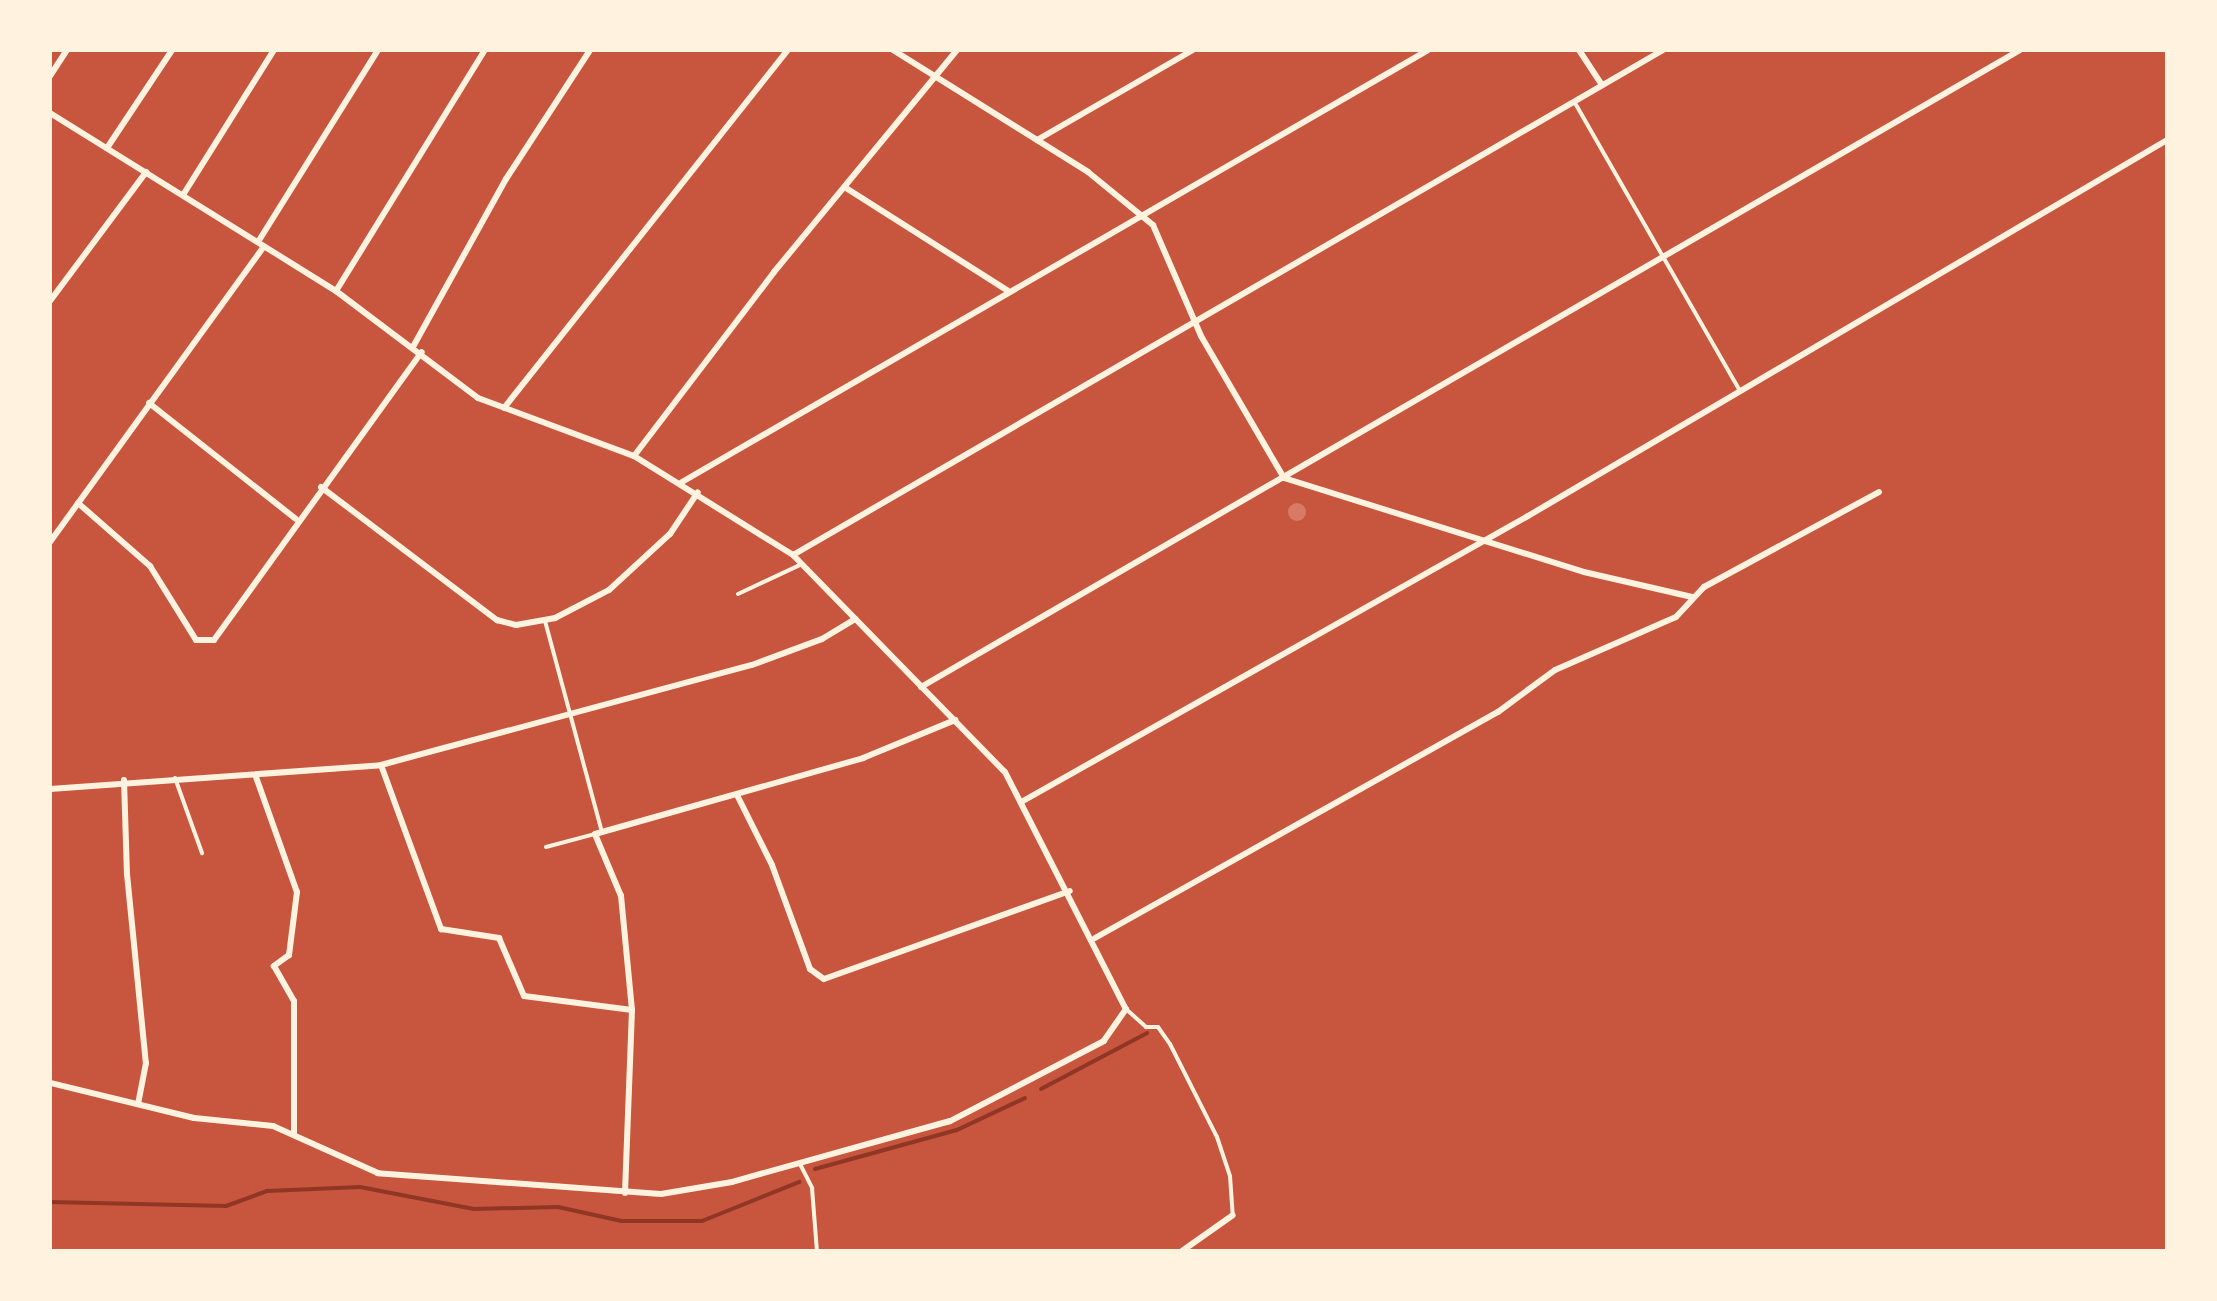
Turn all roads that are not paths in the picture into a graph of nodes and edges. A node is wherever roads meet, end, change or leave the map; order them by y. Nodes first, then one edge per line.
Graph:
1 (67, 50) edge
2 (172, 50) edge
3 (274, 50) edge
4 (378, 50) edge
5 (485, 50) edge
6 (590, 50) edge
7 (788, 50) edge
8 (892, 50) edge
9 (958, 50) edge
10 (1193, 50) edge
11 (1428, 50) edge
12 (1579, 50) edge
13 (1663, 50) edge
14 (2020, 50) edge
15 (50, 76) edge
16 (932, 76) junction
17 (1602, 85) junction
18 (1575, 103) junction
19 (51, 116) edge
20 (1037, 140) junction
21 (2167, 140) edge
22 (107, 148) junction
23 (146, 172) junction
24 (846, 188) junction
25 (183, 194) junction
26 (1142, 213) junction
27 (261, 244) junction
28 (1666, 256) junction
29 (1008, 290) junction
30 (336, 291) junction
31 (50, 300) edge
32 (1197, 320) junction
33 (414, 346) junction
34 (422, 352) junction
35 (1739, 390) junction
36 (149, 403) junction
37 (504, 408) junction
38 (634, 456) junction
39 (1284, 478) junction
40 (682, 482) junction
41 (321, 487) junction
42 (698, 492) junction
43 (1879, 492) dead end
44 (78, 504) junction
45 (296, 518) junction
46 (1480, 540) junction
47 (50, 542) edge
48 (793, 556) junction
49 (802, 564) junction
50 (738, 594) dead end
51 (1692, 598) junction
52 (855, 619) junction
53 (545, 622) junction
54 (921, 687) junction
55 (566, 712) junction
56 (955, 720) junction
57 (381, 765) junction
58 (256, 777) junction
59 (175, 778) junction
60 (124, 780) junction
61 (50, 789) edge
62 (738, 797) junction
63 (1023, 801) junction
64 (599, 833) junction
65 (546, 847) dead end
66 (202, 853) dead end
67 (1070, 890) junction
68 (1095, 938) junction
69 (1126, 1009) junction
70 (632, 1010) junction
71 (50, 1083) edge
72 (138, 1104) junction
73 (294, 1133) junction
74 (800, 1164) junction
75 (625, 1193) junction
76 (1233, 1215) joint
77 (817, 1251) edge
78 (1182, 1251) edge

1 - 15 street
2 - 22 street
3 - 25 street
4 - 27 street
5 - 30 street
6 - 33 street
7 - 37 street
8 - 16 street
9 - 16 street
10 - 20 street
11 - 26 street
12 - 17 street
13 - 17 street
14 - 28 street
16 - 20 street
16 - 24 street
17 - 18 street
18 - 28 lane
18 - 32 street
19 - 22 street
20 - 26 street
21 - 35 street
22 - 23 street
23 - 25 street
23 - 31 street
24 - 29 street
24 - 38 street
25 - 27 street
26 - 29 street
26 - 32 street
27 - 30 street
27 - 36 street
28 - 35 lane
28 - 39 street
29 - 40 street
30 - 33 street
32 - 39 street
32 - 48 street
33 - 34 street
34 - 37 street
34 - 41 street
35 - 46 street
36 - 44 street
36 - 45 street
37 - 38 street
38 - 40 street
39 - 46 street
39 - 54 street
40 - 42 street
41 - 45 street
41 - 53 street
42 - 48 street
42 - 53 street
43 - 51 street
44 - 45 street
44 - 47 street
46 - 51 street
46 - 63 street
48 - 49 street
49 - 50 lane
49 - 52 street
51 - 68 street
52 - 54 street
52 - 55 street
53 - 55 lane
54 - 56 street
55 - 57 street
55 - 64 lane
56 - 62 street
56 - 63 street
57 - 58 street
57 - 70 street
58 - 59 street
58 - 73 street
59 - 60 street
59 - 66 lane
60 - 61 street
60 - 72 street
62 - 64 street
62 - 67 street
63 - 67 street
64 - 65 lane
64 - 70 street
67 - 68 street
68 - 69 street
69 - 74 street
69 - 76 lane
70 - 75 street
71 - 72 street
72 - 73 street
73 - 75 street
74 - 75 street
74 - 77 lane
76 - 78 street

